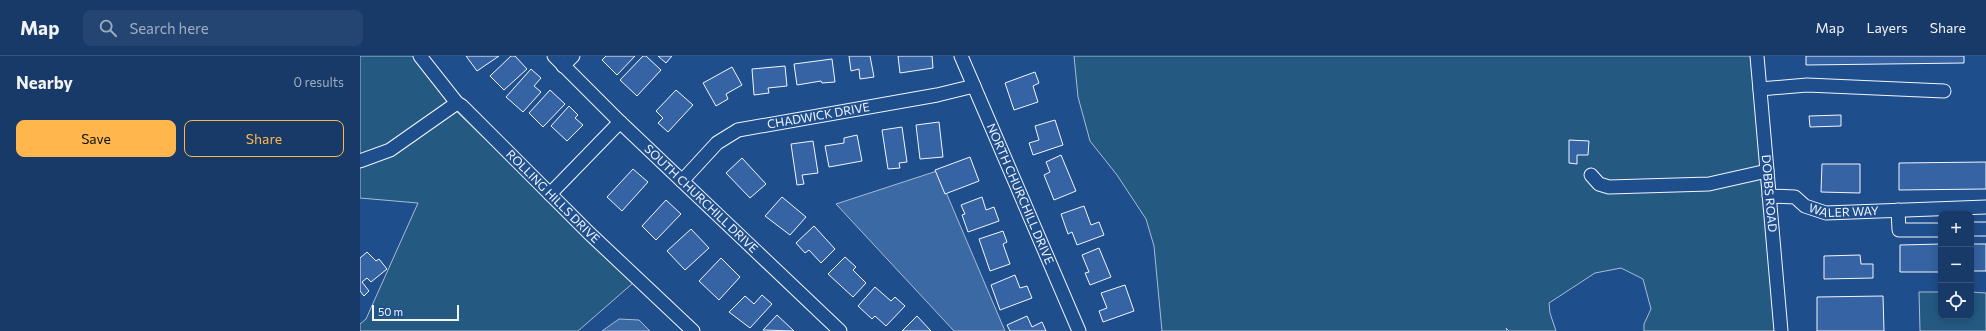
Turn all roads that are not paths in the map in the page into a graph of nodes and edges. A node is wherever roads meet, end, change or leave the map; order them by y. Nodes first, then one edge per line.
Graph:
1 (420, 56) edge
2 (554, 56) edge
3 (573, 56) edge
4 (961, 56) edge
5 (1757, 56) edge
6 (563, 66) junction
7 (974, 86) junction
8 (1760, 89) junction
9 (1944, 91) dead end
10 (457, 103) junction
11 (620, 122) junction
12 (360, 161) edge
13 (1767, 171) junction
14 (1591, 175) dead end
15 (682, 181) junction
16 (550, 194) junction
17 (1769, 196) junction
18 (1986, 207) edge
19 (1898, 210) junction
20 (1974, 229) edge
21 (1986, 229) edge
22 (1938, 230) edge
23 (693, 331) edge
24 (840, 331) edge
25 (1079, 331) edge
26 (1781, 331) edge

1 - 10 street, ROLLING HILLS DRIVE
2 - 6 street
3 - 6 street
4 - 7 street, NORTH CHURCHILL DRIVE
5 - 8 street, DOBBS ROAD
6 - 11 street, SOUTH CHURCHILL DRIVE
7 - 15 street, CHADWICK DRIVE
7 - 25 street, NORTH CHURCHILL DRIVE
8 - 9 street
8 - 13 street, DOBBS ROAD
10 - 12 street
10 - 16 street, ROLLING HILLS DRIVE
11 - 15 street, SOUTH CHURCHILL DRIVE
11 - 16 street
13 - 14 street
13 - 17 street, DOBBS ROAD
15 - 24 street, SOUTH CHURCHILL DRIVE
16 - 23 street, ROLLING HILLS DRIVE
17 - 19 street, WALER WAY
17 - 26 street, DOBBS ROAD
18 - 19 street, WALER WAY
19 - 22 street
20 - 21 street

